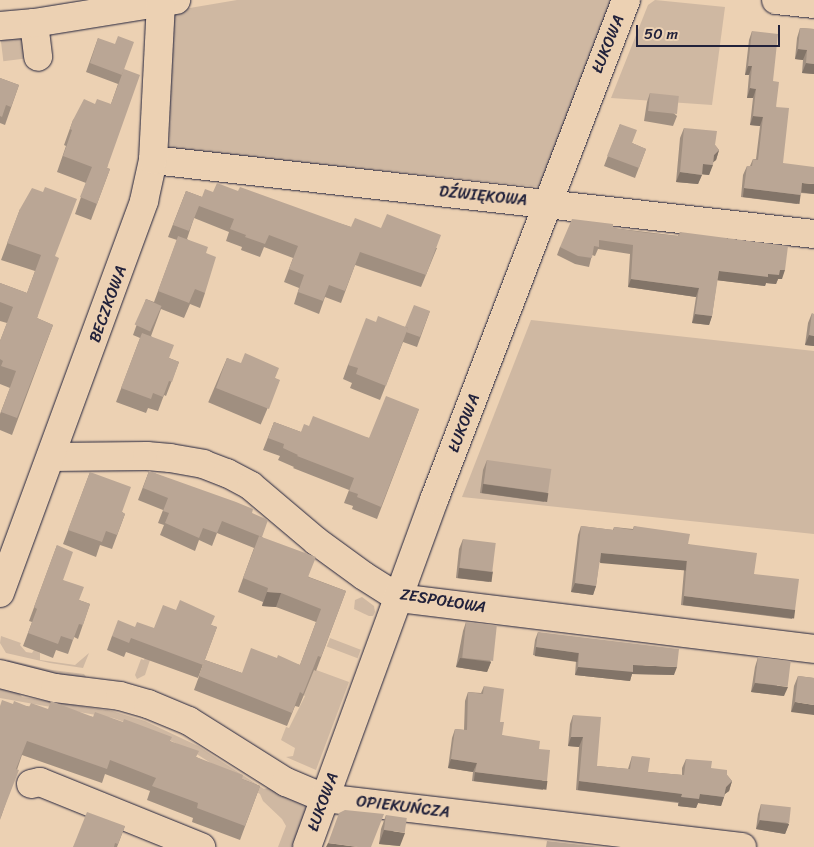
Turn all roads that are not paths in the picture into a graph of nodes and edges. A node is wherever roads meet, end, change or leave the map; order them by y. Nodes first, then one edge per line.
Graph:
1 (626, 0) edge
2 (776, 0) edge
3 (166, 1) edge
4 (814, 4) edge
5 (34, 23) junction
6 (0, 26) edge
7 (38, 57) dead end
8 (153, 160) junction
9 (549, 203) junction
10 (814, 234) edge
11 (51, 457) junction
12 (0, 594) edge
13 (399, 598) junction
14 (814, 649) edge
15 (0, 674) edge
16 (31, 784) dead end
17 (324, 798) junction
18 (200, 847) edge
19 (306, 847) edge
20 (742, 847) edge

1 - 9 street, ŁUKOWA
2 - 4 street
3 - 5 street
3 - 8 street, BECZKOWA
5 - 6 street
5 - 7 street
8 - 9 street, DŹWIĘKOWA
8 - 11 street, BECZKOWA
9 - 10 street, DŹWIĘKOWA
9 - 13 street, ŁUKOWA
11 - 12 street, BECZKOWA
11 - 13 street, ZESPOŁOWA
13 - 14 street, ZESPOŁOWA
13 - 17 street, ŁUKOWA
15 - 17 street, OPIEKUŃCZA
16 - 18 street
17 - 19 street, ŁUKOWA
17 - 20 street, OPIEKUŃCZA

